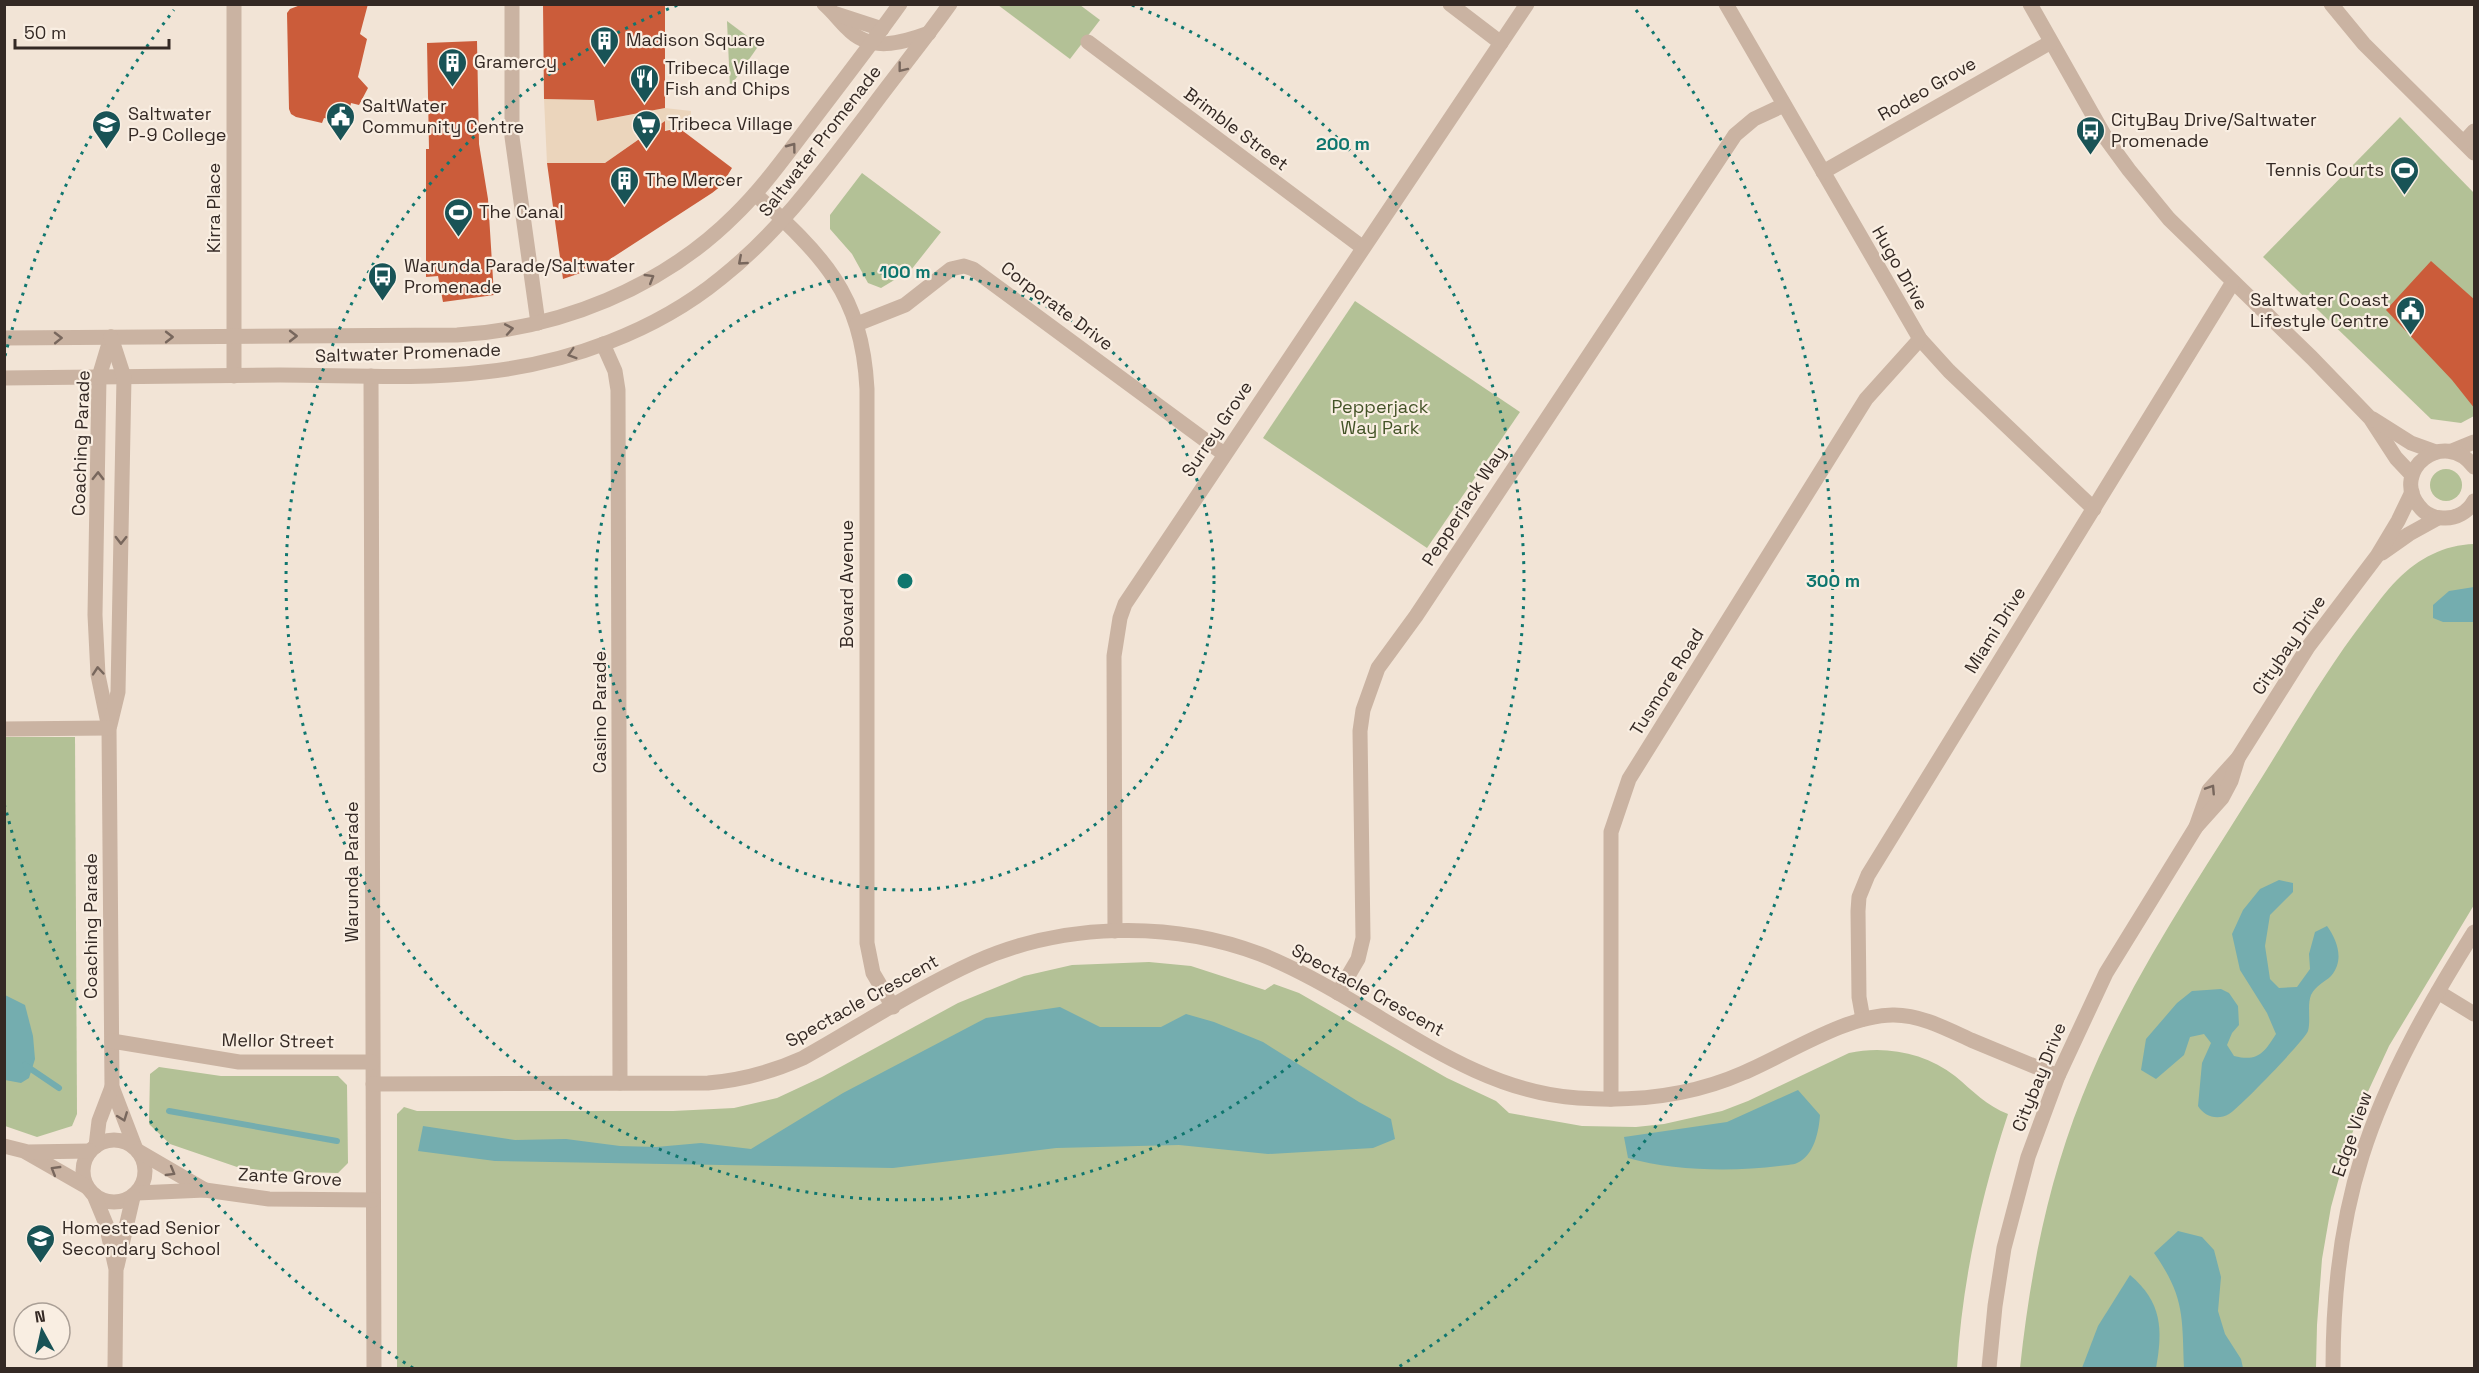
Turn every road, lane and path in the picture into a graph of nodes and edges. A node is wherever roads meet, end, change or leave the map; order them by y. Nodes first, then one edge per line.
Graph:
1 (234, 4) edge
2 (512, 4) edge
3 (900, 4) edge
4 (950, 4) edge
5 (1450, 4) edge
6 (1527, 4) edge
7 (1726, 4) edge
8 (2030, 4) edge
9 (2331, 4) edge
10 (830, 9) edge
11 (882, 29) junction
12 (930, 33) junction
13 (871, 42) junction
14 (1088, 42) dead end
15 (2051, 42) junction
16 (1502, 43) junction
17 (1784, 105) junction
18 (2471, 142) edge
19 (1823, 172) junction
20 (755, 194) junction
21 (784, 220) junction
22 (1362, 248) junction
23 (2234, 282) junction
24 (538, 323) junction
25 (857, 324) junction
26 (235, 336) junction
27 (111, 337) junction
28 (4, 338) edge
29 (1920, 339) junction
30 (603, 344) junction
31 (234, 376) junction
32 (370, 376) junction
33 (99, 377) junction
34 (124, 377) junction
35 (4, 378) edge
36 (2370, 418) junction
37 (2475, 441) edge
38 (2444, 451) junction
39 (1224, 454) junction
40 (2475, 467) edge
41 (2412, 475) junction
42 (2412, 492) junction
43 (2475, 501) edge
44 (2094, 509) junction
45 (2456, 517) junction
46 (2438, 518) junction
47 (2475, 520) edge
48 (2377, 556) junction
49 (109, 728) junction
50 (4, 729) edge
51 (1115, 930) junction
52 (2475, 932) edge
53 (2438, 992) junction
54 (1338, 993) junction
55 (894, 1007) junction
56 (2475, 1014) edge
57 (1863, 1019) junction
58 (111, 1041) junction
59 (372, 1062) junction
60 (2058, 1076) junction
61 (620, 1083) junction
62 (373, 1084) junction
63 (112, 1087) junction
64 (1611, 1099) junction
65 (4, 1146) edge
66 (93, 1149) junction
67 (136, 1149) junction
68 (24, 1152) junction
69 (205, 1190) junction
70 (91, 1191) junction
71 (135, 1195) junction
72 (373, 1200) junction
73 (116, 1269) junction
74 (116, 1368) edge
75 (374, 1368) edge
76 (1989, 1368) edge
77 (2334, 1368) edge

1 - 26 street, Kirra Place
2 - 24 street
3 - 11 street, Saltwater Promenade
4 - 12 street, Saltwater Promenade
5 - 16 street
6 - 16 street, Surrey Grove
7 - 17 street, Hugo Drive
8 - 15 street
9 - 18 street
10 - 11 street
10 - 13 street
11 - 13 street, Saltwater Promenade
12 - 13 street
12 -> 21 street, Saltwater Promenade
20 -> 13 street, Saltwater Promenade
14 - 22 street, Brimble Street
15 - 19 street, Rodeo Grove
15 - 23 street
16 - 22 street, Surrey Grove
17 - 19 street, Hugo Drive
17 - 54 street, Pepperjack Way
19 - 29 street, Hugo Drive
20 - 21 street, Bovard Avenue
24 -> 20 street, Saltwater Promenade
21 - 25 street, Bovard Avenue
21 -> 30 street, Saltwater Promenade
22 - 39 street, Surrey Grove
23 - 36 street
23 - 44 street, Miami Drive
26 -> 24 street, Saltwater Promenade
25 - 39 street, Corporate Drive
25 - 55 street, Bovard Avenue
27 -> 26 street, Saltwater Promenade
26 - 31 street, Kirra Place
28 -> 27 street, Saltwater Promenade
27 - 33 street, Coaching Parade
27 - 34 street, Coaching Parade
29 - 44 street, Hugo Drive
29 - 64 street, Tusmore Road
30 -> 32 street, Saltwater Promenade
30 - 61 street, Casino Parade
31 - 32 street, Saltwater Promenade
31 - 34 street, Saltwater Promenade
32 - 59 street, Warunda Parade
33 - 34 street, Saltwater Promenade
33 - 35 street, Saltwater Promenade
49 -> 33 street, Coaching Parade
34 -> 49 street, Coaching Parade
36 - 38 street
36 - 41 street
37 - 38 street
38 - 40 street
38 - 41 street
39 - 51 street, Surrey Grove
41 - 42 street
42 - 46 street
42 - 48 street, Citybay Drive
43 - 45 street
44 - 57 street, Miami Drive
45 - 46 street
45 - 47 street
46 - 48 street, Citybay Drive
48 - 60 street, Citybay Drive
49 - 50 street
49 - 58 street, Coaching Parade
51 - 54 street, Spectacle Crescent
51 - 55 street, Spectacle Crescent
52 - 53 street, Edge View
53 - 56 street
53 - 77 street, Edge View
54 - 64 street, Spectacle Crescent
55 - 61 street, Spectacle Crescent
57 - 60 street, Spectacle Crescent
57 - 64 street, Spectacle Crescent
58 - 59 street, Mellor Street
58 - 63 street, Coaching Parade
59 - 62 street, Warunda Parade
60 - 76 street, Citybay Drive
61 - 62 street, Spectacle Crescent
62 - 72 street, Warunda Parade
63 - 66 street, Coaching Parade
63 -> 67 street, Coaching Parade
65 - 68 street
66 - 67 street
66 - 68 street
66 - 70 street
67 -> 69 street, Zante Grove
67 - 71 street
70 -> 68 street
69 - 71 street, Zante Grove
69 - 72 street, Zante Grove
70 - 71 street
70 - 73 street
71 - 73 street
72 - 75 street, Warunda Parade
73 - 74 street

